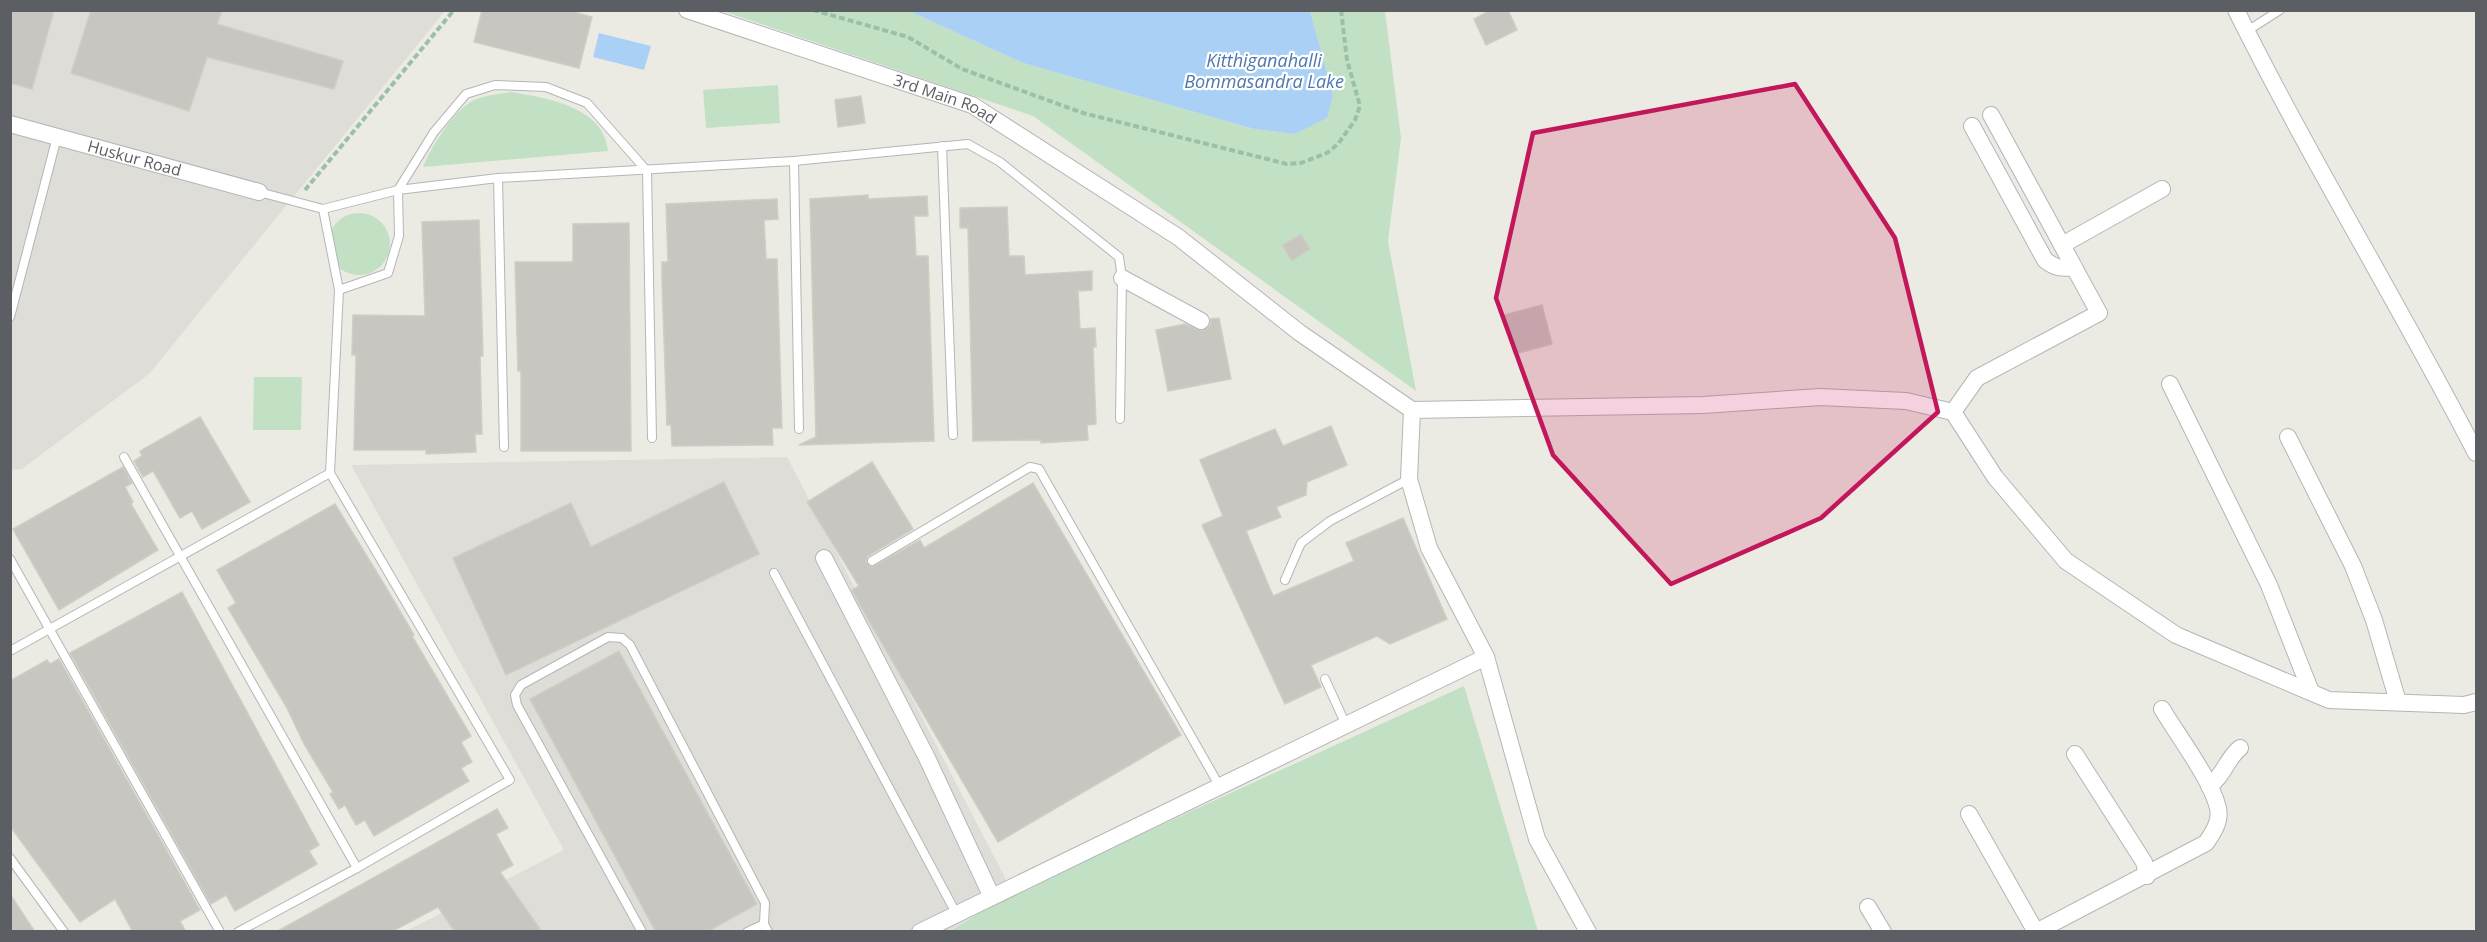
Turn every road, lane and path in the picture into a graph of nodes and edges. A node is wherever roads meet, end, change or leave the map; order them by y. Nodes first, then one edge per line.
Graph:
1 (454, 10) edge
2 (687, 10) edge
3 (813, 10) edge
4 (1341, 10) edge
5 (2236, 10) edge
6 (2280, 10) edge
7 (2247, 31) junction
8 (1991, 115) dead end
9 (10, 124) edge
10 (1972, 126) dead end
11 (57, 137) junction
12 (942, 146) junction
13 (794, 161) junction
14 (648, 171) junction
15 (498, 178) junction
16 (2162, 189) dead end
17 (398, 190) junction
18 (259, 192) joint
19 (295, 202) junction
20 (323, 209) junction
21 (2062, 245) junction
22 (2074, 267) junction
23 (1122, 278) junction
24 (339, 290) junction
25 (10, 317) edge
26 (1201, 321) dead end
27 (2170, 384) dead end
28 (1412, 410) junction
29 (1953, 412) junction
30 (1120, 419) dead end
31 (800, 429) dead end
32 (953, 435) dead end
33 (2288, 437) dead end
34 (651, 438) dead end
35 (504, 447) dead end
36 (2476, 453) edge
37 (124, 457) dead end
38 (330, 473) junction
39 (1409, 479) junction
40 (181, 557) junction
41 (824, 558) dead end
42 (10, 559) edge
43 (872, 561) dead end
44 (774, 573) dead end
45 (1285, 580) dead end
46 (51, 631) junction
47 (10, 651) edge
48 (1486, 657) junction
49 (1325, 679) dead end
50 (2311, 692) junction
51 (2398, 702) junction
52 (2476, 702) edge
53 (2162, 709) dead end
54 (1346, 725) junction
55 (2240, 748) dead end
56 (2075, 754) dead end
57 (2209, 786) junction
58 (1220, 787) junction
59 (1969, 814) dead end
60 (10, 858) edge
61 (357, 868) junction
62 (2147, 876) junction
63 (991, 896) junction
64 (1868, 907) dead end
65 (956, 913) junction
66 (766, 928) edge
67 (64, 932) edge
68 (220, 932) edge
69 (238, 932) edge
70 (642, 932) edge
71 (747, 932) edge
72 (920, 932) edge
73 (1588, 932) edge
74 (1883, 932) edge
75 (2036, 932) edge

1 - 19 path
2 - 28 street, 3rd Main Road
3 - 4 path
5 - 7 street
6 - 7 lane
7 - 36 street
8 - 21 street
9 - 11 street, Huskur Road
10 - 22 street
11 - 18 street, Huskur Road
11 - 25 lane
12 - 13 lane
12 - 23 lane
12 - 32 lane
13 - 14 lane
13 - 31 lane
14 - 15 lane
14 - 17 lane
14 - 34 lane
15 - 17 lane
15 - 35 lane
16 - 21 street
17 - 20 lane
17 - 24 lane
18 - 19 lane
19 - 20 lane
20 - 24 lane
21 - 22 street
22 - 29 street
23 - 26 street
23 - 30 lane
24 - 38 lane
27 - 50 street
28 - 29 street
28 - 39 street
29 - 50 street
33 - 51 street
37 - 40 lane
38 - 40 lane
38 - 61 lane
39 - 45 lane
39 - 48 street
40 - 46 lane
40 - 61 lane
41 - 63 street
42 - 46 lane
43 - 58 lane
44 - 65 lane
46 - 47 lane
46 - 68 lane
48 - 54 street
48 - 73 street
49 - 54 lane
50 - 51 street
51 - 52 street
53 - 57 street
54 - 58 street
55 - 57 street
56 - 62 street
57 - 62 street
58 - 63 street
59 - 75 street
60 - 67 lane
61 - 69 lane
62 - 75 street
63 - 65 street
64 - 74 street
65 - 72 street
66 - 70 lane
66 - 71 lane

